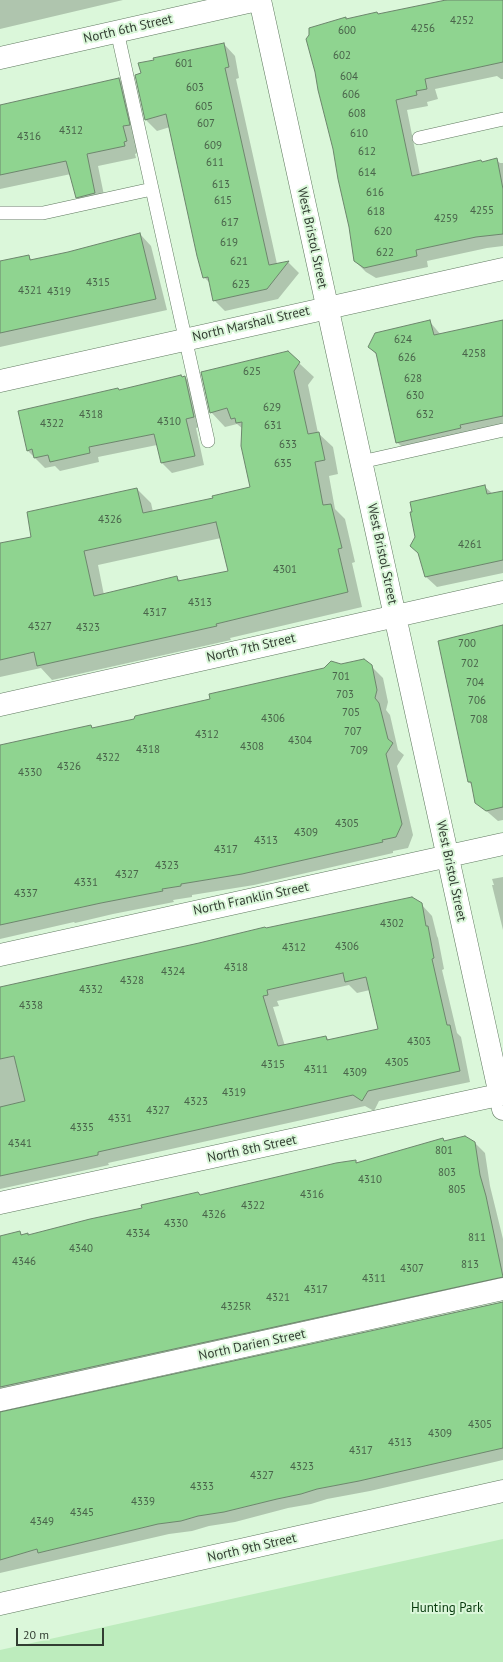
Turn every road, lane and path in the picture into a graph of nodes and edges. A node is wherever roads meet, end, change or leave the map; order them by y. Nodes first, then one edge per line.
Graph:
1 (257, 0) edge
2 (260, 0) edge
3 (117, 31) junction
4 (0, 58) edge
5 (503, 119) edge
6 (419, 138) dead end
7 (152, 189) junction
8 (0, 214) edge
9 (503, 269) edge
10 (328, 308) junction
11 (186, 339) junction
12 (0, 380) edge
13 (503, 430) edge
14 (208, 441) dead end
15 (361, 462) junction
16 (503, 592) edge
17 (395, 616) junction
18 (0, 705) edge
19 (503, 844) edge
20 (448, 856) junction
21 (0, 955) edge
22 (502, 1099) edge
23 (0, 1203) edge
24 (503, 1290) edge
25 (0, 1400) edge
26 (503, 1491) edge
27 (0, 1604) edge

1 - 3 street, North 6th Street
2 - 10 street, West Bristol Street
3 - 4 street, North 6th Street
3 - 7 lane
5 - 6 lane
7 - 8 lane
7 - 11 lane
9 - 10 street, North Marshall Street
10 - 11 street, North Marshall Street
10 - 15 street, West Bristol Street
11 - 12 street, North Marshall Street
11 - 14 lane
13 - 15 lane
15 - 17 street, West Bristol Street
16 - 17 street, North 7th Street
17 - 18 street, North 7th Street
17 - 20 street, West Bristol Street
19 - 20 street, North Franklin Street
20 - 21 street, North Franklin Street
20 - 22 street, West Bristol Street
22 - 23 street, North 8th Street
24 - 25 street, North Darien Street
26 - 27 street, North 9th Street

